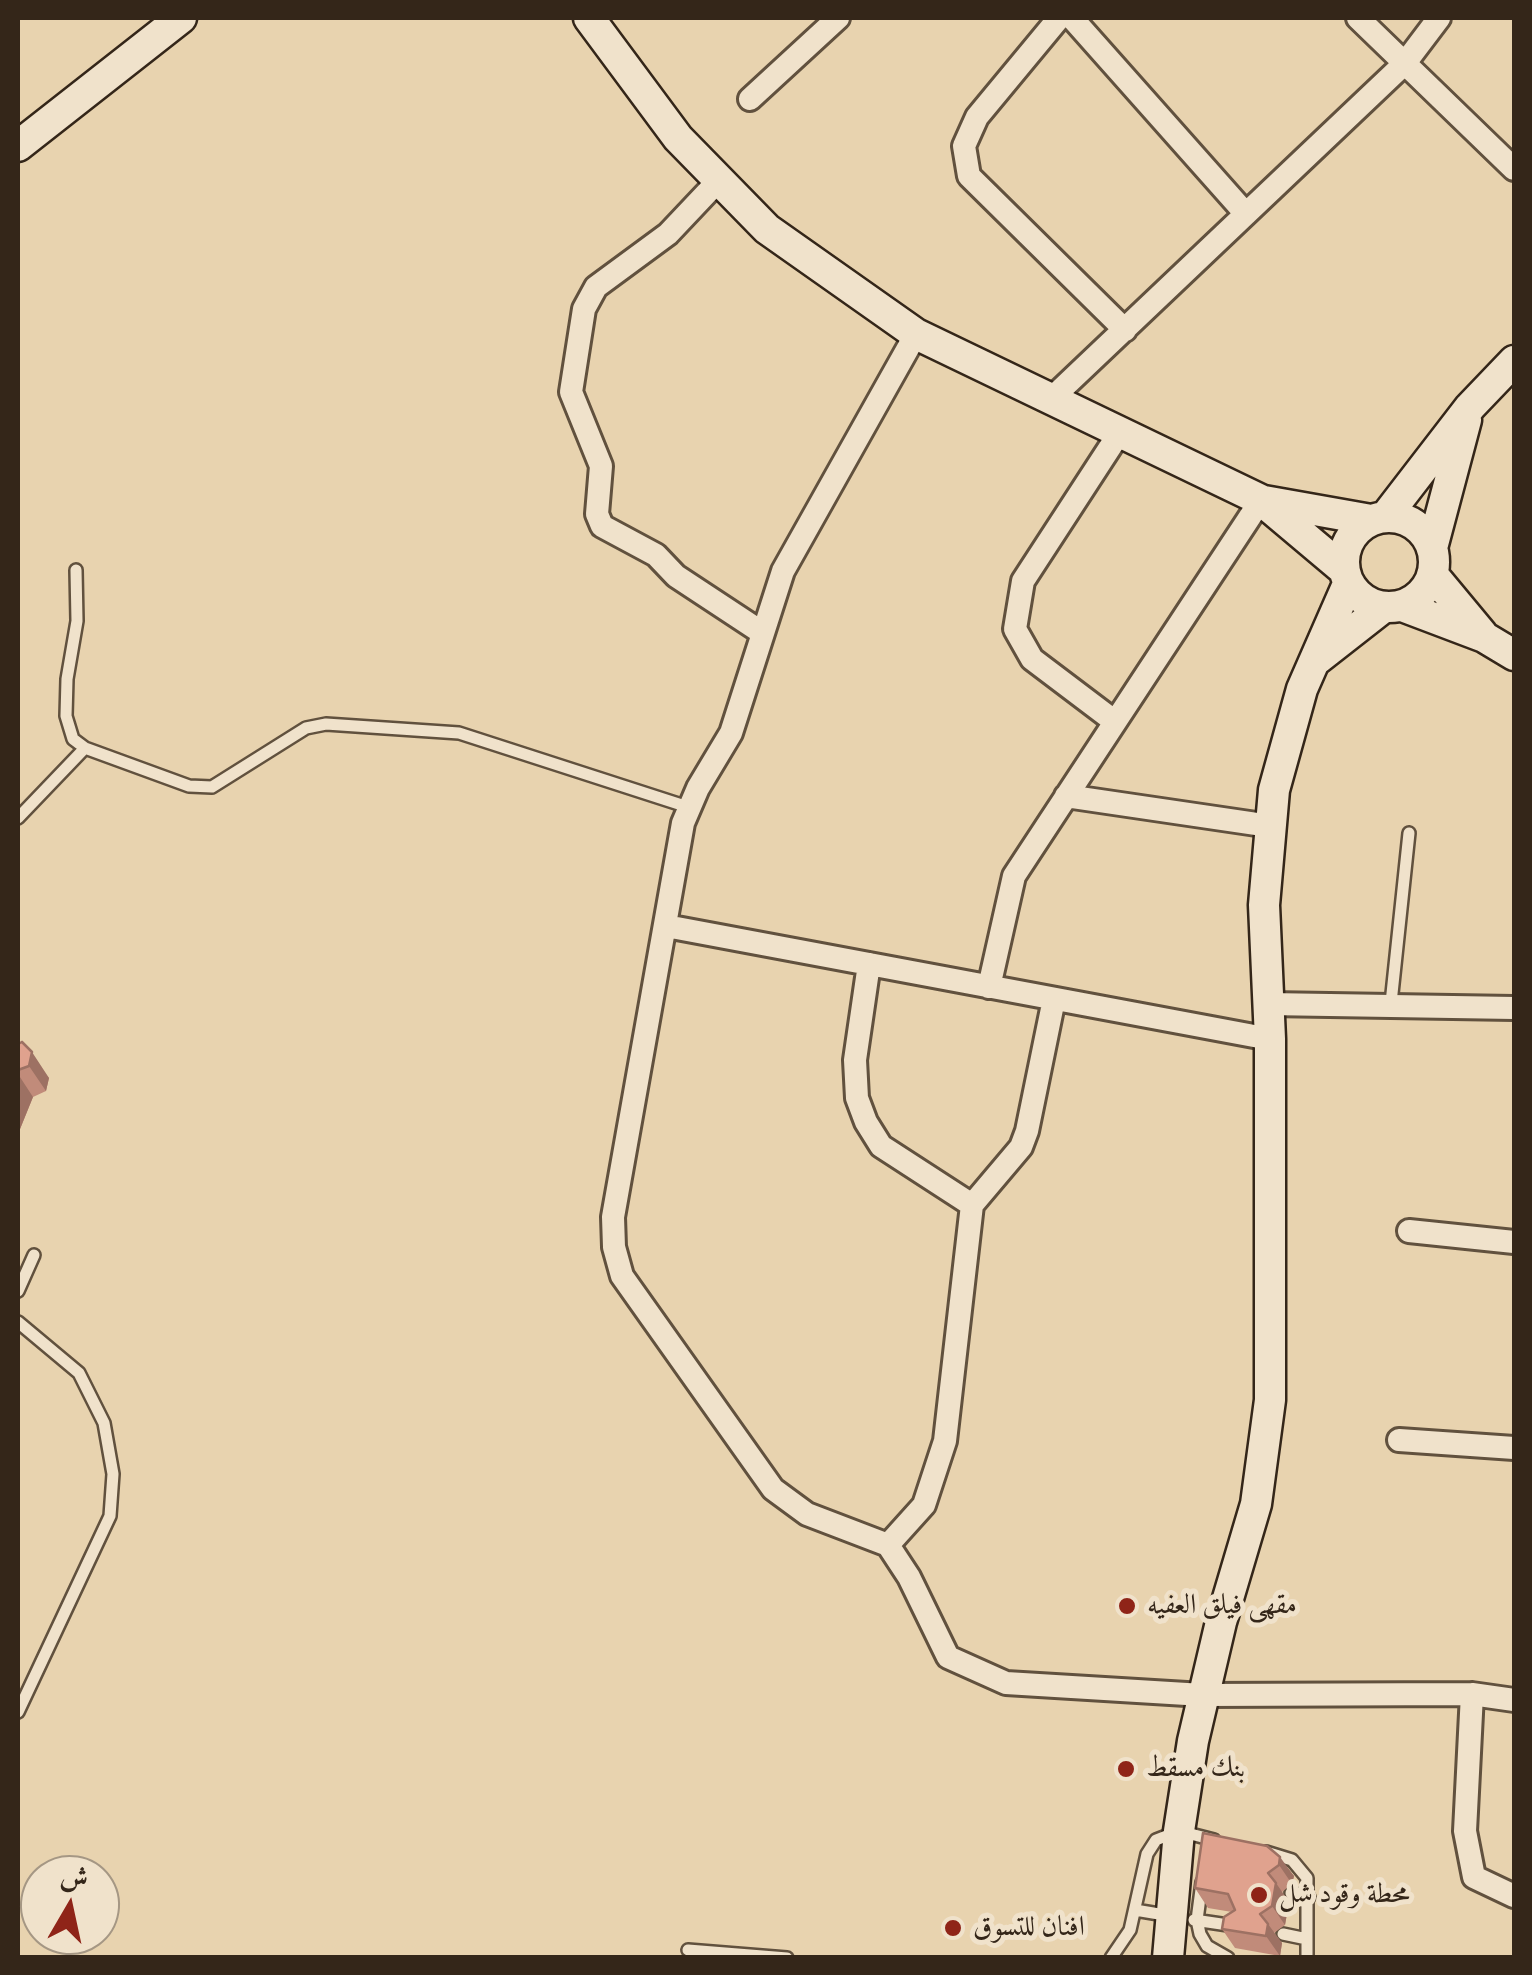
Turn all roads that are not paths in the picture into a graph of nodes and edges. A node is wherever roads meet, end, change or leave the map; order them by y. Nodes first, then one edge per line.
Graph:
1 (181, 18) edge
2 (588, 18) edge
3 (838, 18) edge
4 (1058, 18) edge
5 (1072, 18) edge
6 (1358, 18) edge
7 (1439, 18) edge
8 (1405, 63) junction
9 (750, 99) dead end
10 (18, 146) edge
11 (1514, 169) edge
12 (719, 180) junction
13 (1246, 214) junction
14 (1125, 330) junction
15 (916, 334) junction
16 (1514, 361) edge
17 (1051, 400) junction
18 (1470, 407) junction
19 (1120, 432) junction
20 (1262, 500) junction
21 (1379, 518) junction
22 (1432, 561) junction
23 (76, 570) dead end
24 (1346, 576) junction
25 (1393, 606) junction
26 (761, 632) junction
27 (1484, 636) junction
28 (1514, 654) edge
29 (1313, 663) junction
30 (1114, 722) junction
31 (85, 748) junction
32 (1066, 796) junction
33 (688, 807) junction
34 (18, 818) edge
35 (1270, 826) junction
36 (1409, 833) dead end
37 (666, 926) junction
38 (869, 964) junction
39 (989, 987) junction
40 (1054, 999) junction
41 (1391, 1003) junction
42 (1268, 1004) junction
43 (1514, 1008) edge
44 (1270, 1039) junction
45 (972, 1205) junction
46 (1410, 1231) dead end
47 (1514, 1242) edge
48 (34, 1256) dead end
49 (18, 1291) edge
50 (18, 1322) edge
51 (1399, 1440) dead end
52 (1514, 1448) edge
53 (888, 1545) junction
54 (1472, 1694) junction
55 (1203, 1695) junction
56 (1514, 1700) edge
57 (18, 1712) edge
58 (1194, 1835) junction
59 (1228, 1843) edge
60 (1247, 1848) edge
61 (1206, 1856) edge
62 (1208, 1875) edge
63 (1291, 1893) dead end
64 (1514, 1896) edge
65 (1309, 1897) junction
66 (1135, 1910) junction
67 (1184, 1918) junction
68 (1239, 1927) edge
69 (1284, 1934) dead end
70 (1308, 1939) junction
71 (688, 1950) dead end
72 (787, 1958) edge
73 (1110, 1958) edge
74 (1168, 1958) edge
75 (1228, 1958) edge
76 (1307, 1958) edge

1 - 10 street
2 - 12 street
3 - 9 street
4 - 14 street
5 - 13 street
6 - 8 street
7 - 8 street
8 - 11 street
8 - 13 street
12 - 15 street
12 - 26 street
13 - 14 street
14 - 17 street
15 - 17 street
15 - 26 street
16 - 18 street
17 - 19 street
18 - 21 street
18 - 22 street
19 - 20 street
19 - 30 street
20 - 21 street
20 - 24 street
20 - 30 street
21 - 22 street
21 - 24 street
22 - 25 street
22 - 27 street
23 - 31 lane
24 - 25 street
24 - 29 street
25 - 27 street
25 - 29 street
26 - 33 street
27 - 28 street
29 - 35 street
30 - 32 street
31 - 33 lane
31 - 34 lane
32 - 35 street
32 - 39 street
33 - 37 street
35 - 42 street
36 - 41 lane
37 - 38 street
37 - 53 street
38 - 39 street
38 - 45 street
39 - 40 street
40 - 44 street
40 - 45 street
41 - 42 street
41 - 43 street
42 - 44 street
44 - 55 street
45 - 53 street
46 - 47 street
48 - 49 lane
50 - 57 lane
51 - 52 street
53 - 55 street
54 - 55 street
54 - 56 street
54 - 64 street
55 - 58 street
58 - 59 lane
58 - 61 lane
58 - 66 lane
58 - 67 street
60 - 65 lane
62 - 67 lane
63 - 65 lane
65 - 70 lane
66 - 67 lane
66 - 73 lane
67 - 68 lane
67 - 74 street
67 - 75 lane
69 - 70 lane
70 - 76 lane
71 - 72 lane

